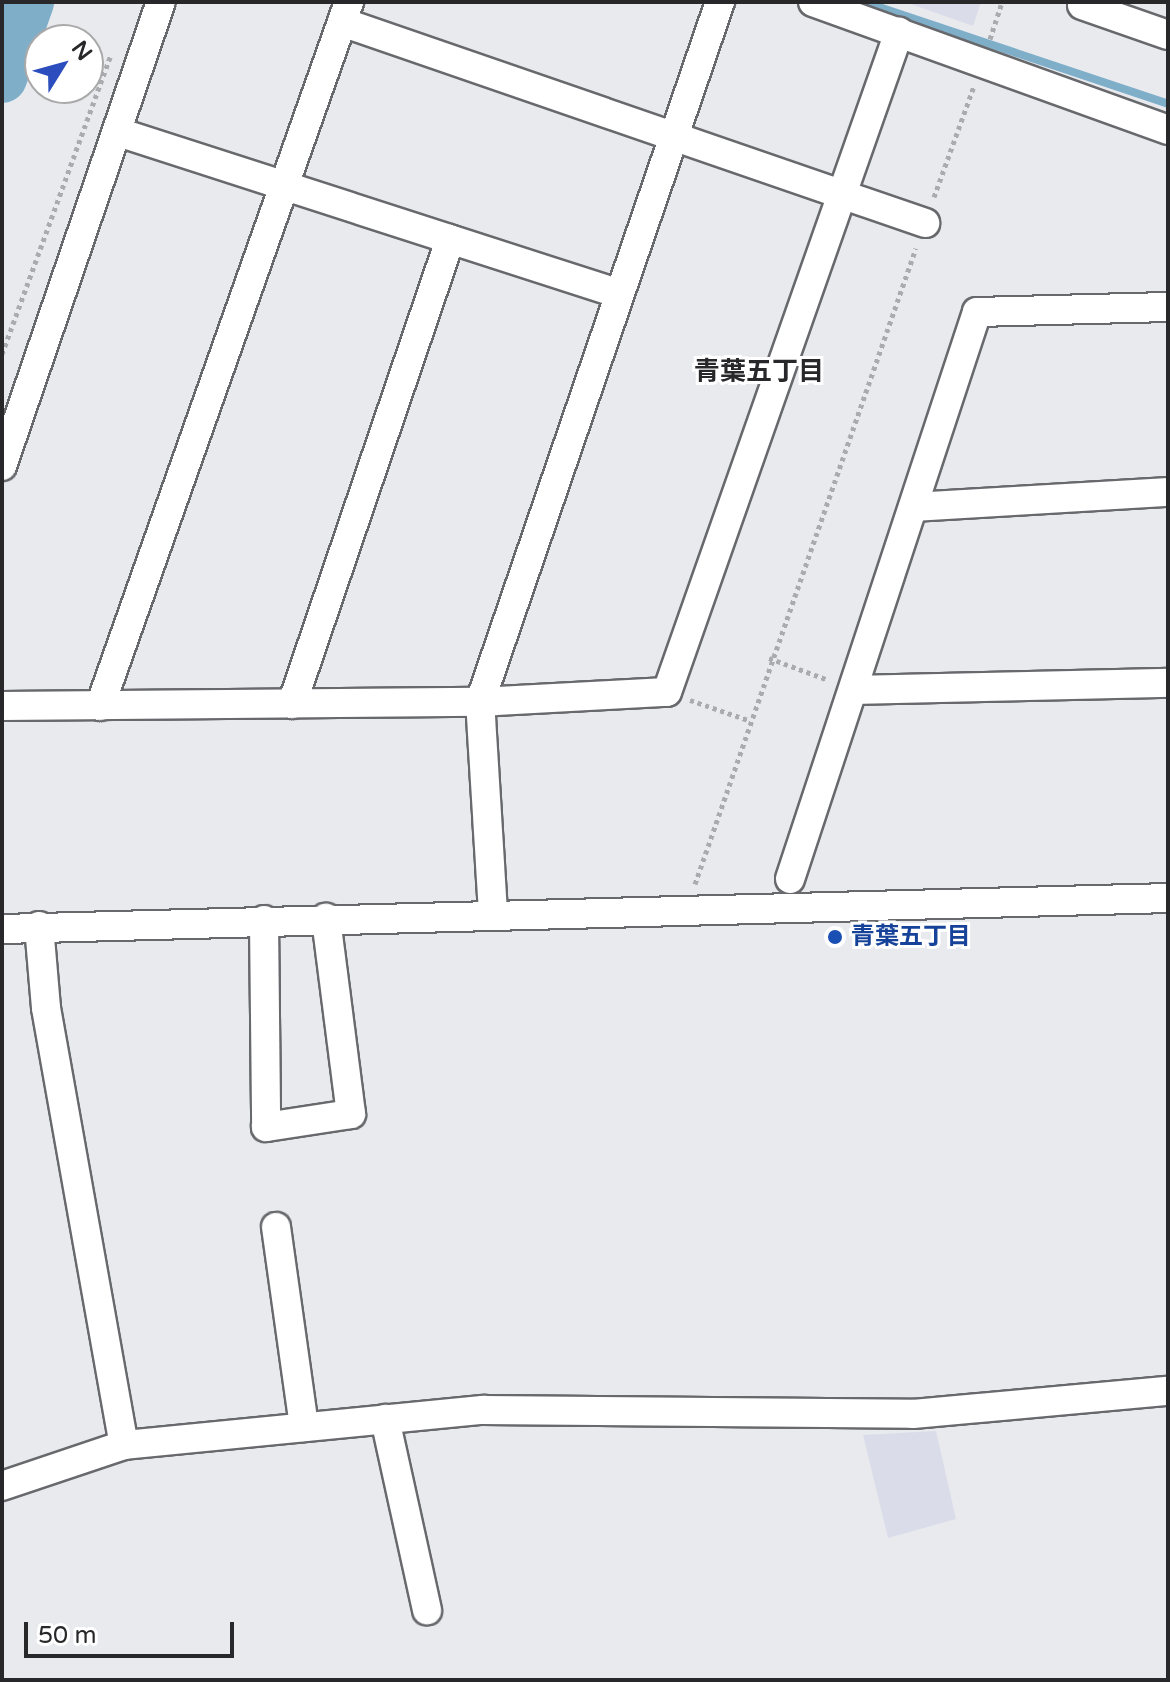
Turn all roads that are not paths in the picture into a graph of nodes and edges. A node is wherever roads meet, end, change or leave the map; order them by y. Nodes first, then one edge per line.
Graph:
1 (161, 2) edge
2 (720, 2) edge
3 (813, 2) edge
4 (1082, 5) dead end
5 (345, 12) edge
6 (899, 32) junction
7 (1168, 35) edge
8 (1168, 130) edge
9 (118, 132) junction
10 (674, 136) junction
11 (283, 186) junction
12 (842, 194) junction
13 (925, 223) road end
14 (450, 239) junction
15 (620, 294) junction
16 (1168, 307) edge
17 (2, 466) edge
18 (1168, 492) edge
19 (914, 507) junction
20 (1168, 683) edge
21 (855, 690) junction
22 (480, 702) junction
23 (292, 704) junction
24 (2, 706) edge
25 (100, 706) junction
26 (790, 879) dead end
27 (1168, 898) edge
28 (493, 913) junction
29 (326, 918) junction
30 (264, 920) junction
31 (39, 926) junction
32 (2, 929) edge
33 (276, 1227) dead end
34 (1168, 1391) edge
35 (385, 1419) junction
36 (304, 1427) junction
37 (124, 1445) junction
38 (2, 1486) edge
39 (427, 1610) dead end

1 - 9 street
2 - 10 street
3 - 6 street
4 - 7 street
5 - 10 street
5 - 11 street
6 - 8 street
6 - 12 street
9 - 11 street
9 - 17 street
10 - 12 street
10 - 15 street
11 - 14 street
11 - 25 street
12 - 13 street
12 - 22 street
14 - 15 street
14 - 23 street
15 - 22 street
16 - 19 street
18 - 19 street
19 - 21 street
20 - 21 street
21 - 26 street
22 - 23 street
22 - 28 street
23 - 25 street
24 - 25 street
27 - 28 street
28 - 29 street
29 - 30 street
29 - 30 street
30 - 31 street
31 - 32 street
31 - 37 street
33 - 36 street
34 - 35 street
35 - 36 street
35 - 39 street
36 - 37 street
37 - 38 street

